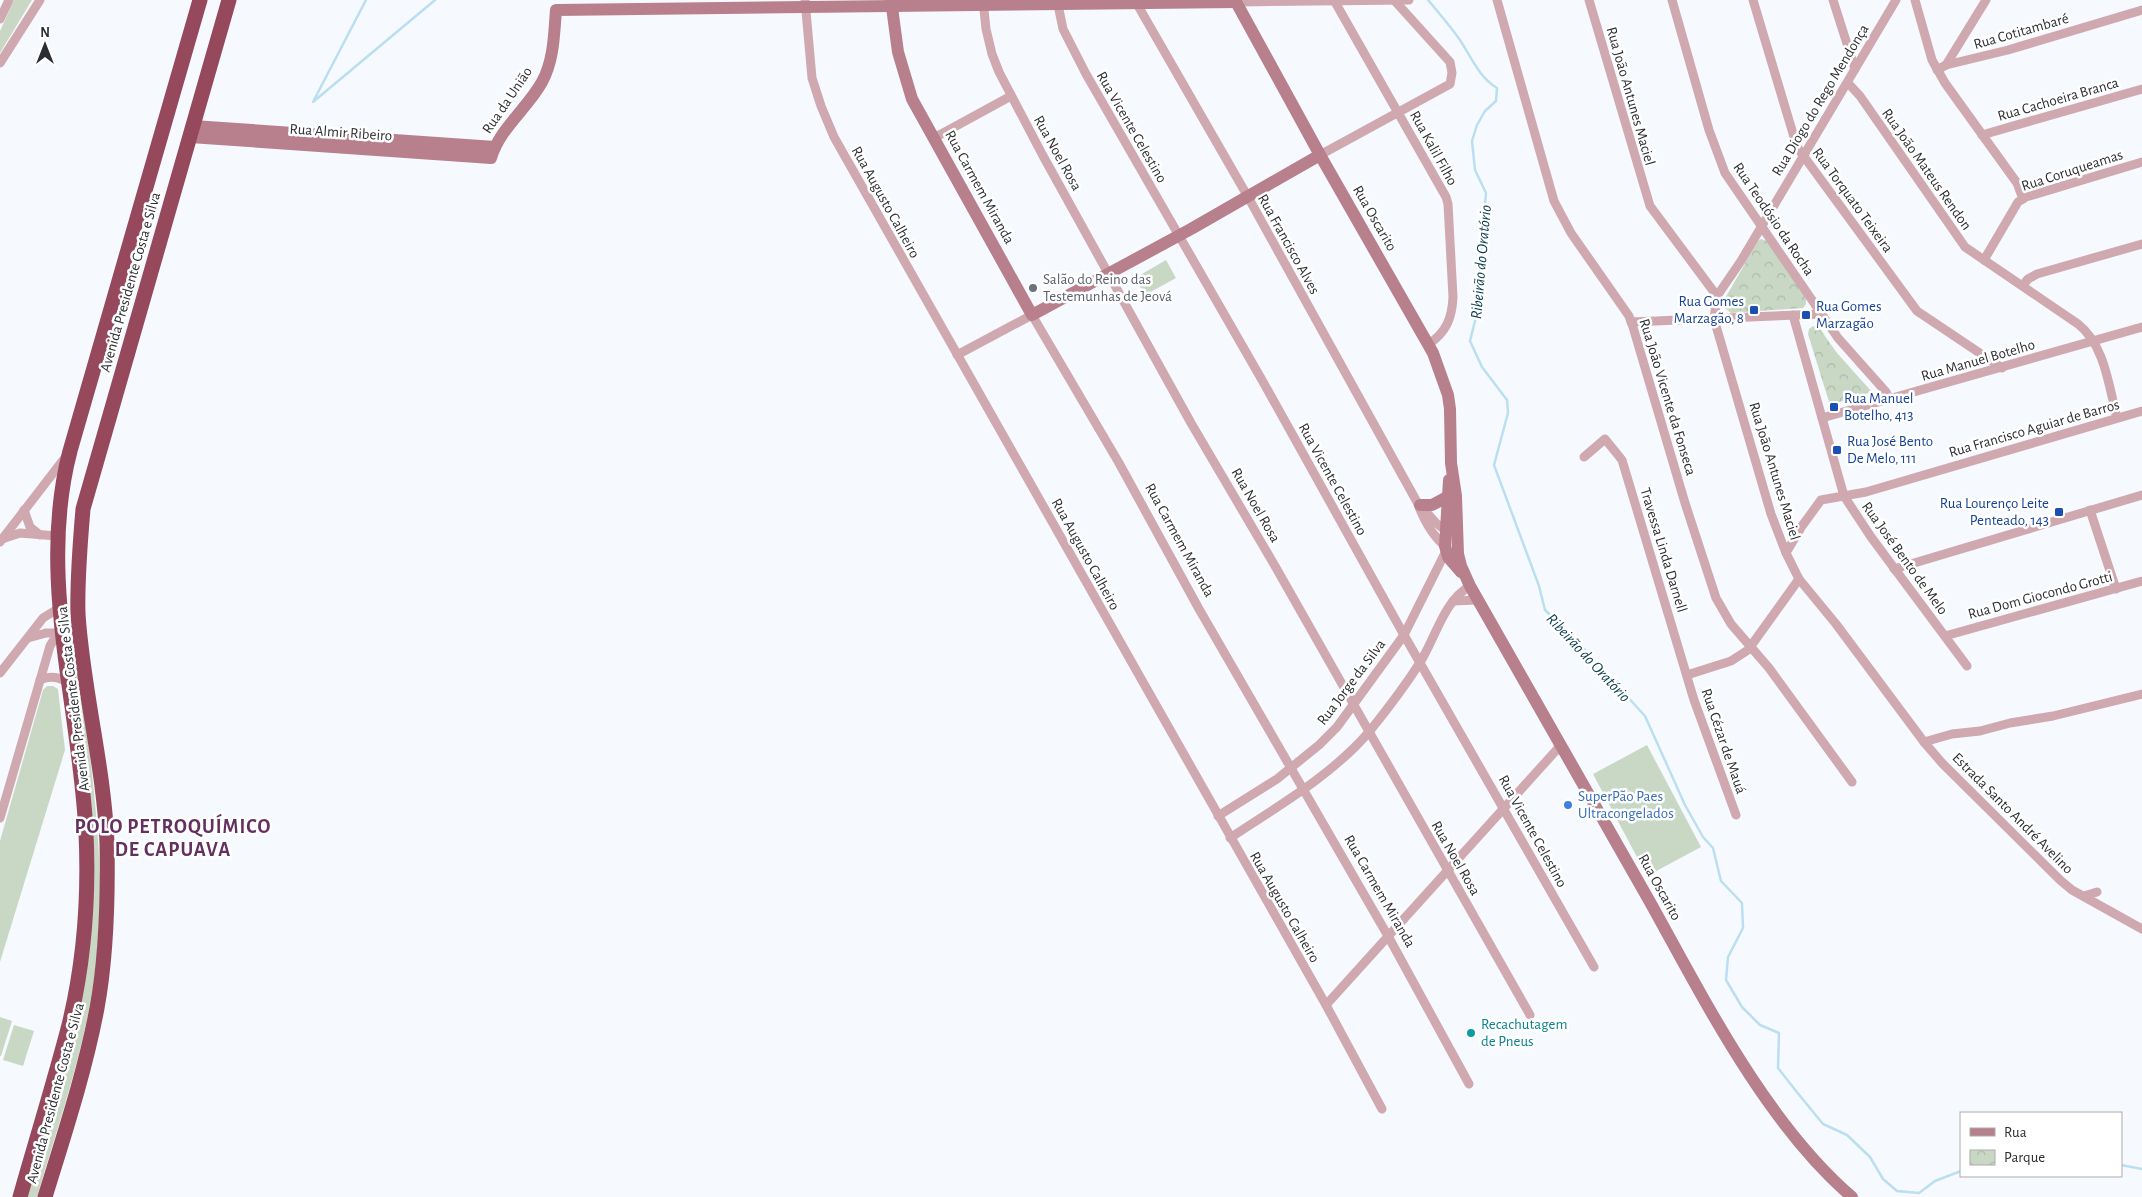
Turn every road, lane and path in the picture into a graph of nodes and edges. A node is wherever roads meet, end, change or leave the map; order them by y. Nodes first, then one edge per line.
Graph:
1 (9, 0) edge
2 (40, 0) edge
3 (200, 0) edge
4 (229, 0) edge
5 (1395, 0) edge
6 (1408, 0) edge
7 (1497, 0) edge
8 (1589, 0) edge
9 (1672, 0) edge
10 (1753, 0) edge
11 (1834, 0) edge
12 (1896, 0) edge
13 (1915, 0) edge
14 (1986, 0) edge
15 (1235, 1) edge
16 (1057, 2) edge
17 (1137, 2) edge
18 (1335, 2) junction
19 (891, 3) edge
20 (984, 3) edge
21 (725, 4) edge
22 (805, 4) edge
23 (556, 5) edge
24 (644, 5) edge
25 (2142, 10) edge
26 (0, 19) edge
27 (0, 63) edge
28 (1946, 64) junction
29 (1856, 69) junction
30 (1938, 70) junction
31 (1848, 83) junction
32 (2142, 89) edge
33 (1012, 96) junction
34 (1398, 113) junction
35 (191, 132) junction
36 (1982, 135) junction
37 (934, 138) junction
38 (493, 152) joint
39 (1803, 154) junction
40 (1320, 156) junction
41 (2142, 162) edge
42 (1248, 197) junction
43 (2024, 199) junction
44 (1761, 226) junction
45 (1179, 235) junction
46 (2142, 244) edge
47 (1984, 260) junction
48 (1109, 273) junction
49 (2023, 285) junction
50 (1717, 296) junction
51 (1822, 314) junction
52 (1032, 315) junction
53 (1793, 315) junction
54 (1714, 319) junction
55 (1631, 322) junction
56 (2142, 327) edge
57 (2093, 341) junction
58 (1429, 344) junction
59 (957, 355) junction
60 (2002, 368) junction
61 (1890, 400) junction
62 (2142, 411) edge
63 (1822, 418) junction
64 (2117, 418) junction
65 (70, 451) junction
66 (1584, 457) dead end
67 (1451, 463) junction
68 (2142, 495) edge
69 (1844, 496) junction
70 (1447, 497) junction
71 (1419, 503) junction
72 (83, 509) junction
73 (24, 510) junction
74 (2090, 510) junction
75 (40, 535) junction
76 (57, 536) junction
77 (1, 540) edge
78 (1450, 542) junction
79 (1786, 553) junction
80 (1894, 568) junction
81 (1799, 579) junction
82 (1468, 581) junction
83 (2142, 581) edge
84 (2116, 589) junction
85 (1478, 600) junction
86 (1453, 601) junction
87 (59, 608) junction
88 (80, 627) junction
89 (62, 633) junction
90 (1404, 634) junction
91 (1945, 636) junction
92 (28, 638) junction
93 (1752, 646) junction
94 (1420, 662) junction
95 (1967, 666) dead end
96 (0, 673) edge
97 (1687, 675) junction
98 (40, 680) junction
99 (69, 684) junction
100 (1886, 692) joint
101 (2142, 694) edge
102 (1353, 705) junction
103 (1368, 732) junction
104 (1924, 742) junction
105 (1561, 745) junction
106 (1290, 768) junction
107 (1852, 782) dead end
108 (1303, 790) junction
109 (1505, 808) junction
110 (1736, 815) dead end
111 (1218, 816) junction
112 (0, 818) edge
113 (1230, 838) junction
114 (1448, 871) junction
115 (2097, 892) dead end
116 (2084, 896) junction
117 (2142, 929) edge
118 (1388, 936) junction
119 (1594, 967) dead end
120 (1326, 1006) junction
121 (1530, 1015) dead end
122 (1469, 1084) dead end
123 (1382, 1109) dead end
124 (20, 1197) edge
125 (46, 1197) edge
126 (1852, 1197) edge

1 - 26 street
2 - 27 street
3 - 65 highway, Avenida Presidente Costa e Silva
4 - 35 highway, Avenida Presidente Costa e Silva
5 - 6 street
5 - 18 street
5 - 34 street
7 - 55 street, Rua João Vicente da Fonseca
8 - 50 street, Rua João Antunes Maciel
9 - 44 street, Rua Teodósio da Rocha
10 - 39 street, Rua Torquato Teixeira
11 - 29 street
12 - 29 street, Rua Diogo do Rego Mendonça
13 - 30 street
14 - 28 street
15 - 17 street
15 - 18 street
15 - 40 street, Rua Oscarito
16 - 17 street
16 - 20 street
16 - 45 street, Rua Vicente Celestino
17 - 42 street, Rua Francisco Alves
18 - 34 street, Rua Kalil Filho
19 - 20 street
19 - 22 street
19 - 37 street, Rua Carmem Miranda
20 - 33 street, Rua Noel Rosa
21 - 22 street
21 - 24 street
22 - 59 street, Rua Augusto Calheiro
23 - 24 street
23 - 38 street, Rua da União
25 - 28 street, Rua Cotitambaré
28 - 30 street, Rua Cotitambaré
29 - 31 street, Rua Diogo do Rego Mendonça
30 - 36 street
31 - 39 street, Rua Diogo do Rego Mendonça
31 - 47 street, Rua João Mateus Rendon
32 - 36 street, Rua Cachoeira Branca
33 - 37 street
33 - 48 street, Rua Noel Rosa
34 - 40 street
34 - 58 street, Rua Kalil Filho
35 - 38 street, Rua Almir Ribeiro
35 - 72 highway, Avenida Presidente Costa e Silva
36 - 43 street
37 - 52 street, Rua Carmem Miranda
39 - 44 street, Rua Diogo do Rego Mendonça
39 - 60 street, Rua Torquato Teixeira
40 - 42 street
40 - 58 street, Rua Oscarito
41 - 43 street, Rua Coruqueamas
42 - 45 street
42 - 71 street, Rua Francisco Alves
43 - 47 street, Rua Coruqueamas
44 - 50 street, Rua Diogo do Rego Mendonça
44 - 51 street, Rua Teodósio da Rocha
45 - 48 street
45 - 90 street, Rua Vicente Celestino
46 - 49 street
47 - 49 street, Rua João Mateus Rendon
48 - 52 street
48 - 102 street, Rua Noel Rosa
49 - 57 street, Rua João Mateus Rendon
50 - 54 street, Rua Diogo do Rego Mendonça
51 - 53 street
51 - 61 street, Rua Teodósio da Rocha
52 - 59 street
52 - 106 street, Rua Carmem Miranda
53 - 54 street
53 - 63 street, Rua José Bento de Melo
54 - 55 street
54 - 79 street, Rua João Antunes Maciel
55 - 93 street, Rua João Vicente da Fonseca
56 - 57 street, Rua Manuel Botelho
57 - 60 street, Rua Manuel Botelho
57 - 64 street, Rua João Mateus Rendon
58 - 67 street, Rua Oscarito
59 - 111 street, Rua Augusto Calheiro
60 - 61 street, Rua Manuel Botelho
61 - 63 street, Rua Manuel Botelho
62 - 64 street, Rua Francisco Aguiar de Barros
63 - 69 street, Rua José Bento de Melo
64 - 69 street, Rua Francisco Aguiar de Barros
65 - 73 street
65 - 76 highway, Avenida Presidente Costa e Silva
66 - 97 street, Travessa Linda Darnell
67 - 70 street, Rua Oscarito
67 - 78 street, Rua Oscarito
68 - 74 street
69 - 79 street, Rua Francisco Aguiar de Barros
69 - 80 street, Rua José Bento de Melo
70 - 71 street
70 - 78 street, Rua Oscarito
71 - 78 street, Rua Francisco Alves
71 - 78 street, Rua Francisco Alves
72 - 76 highway
72 - 88 highway, Avenida Presidente Costa e Silva
73 - 75 street
73 - 77 street
74 - 80 street
74 - 84 street
75 - 76 street
75 - 77 street
76 - 87 highway, Avenida Presidente Costa e Silva
78 - 82 street, Rua Oscarito
78 - 90 street, Rua Jorge da Silva
79 - 81 street, Rua João Antunes Maciel
80 - 91 street, Rua José Bento de Melo
81 - 93 street
81 - 100 street, Rua João Antunes Maciel
82 - 85 street, Rua Oscarito
82 - 86 street
83 - 84 street, Rua Dom Giocondo Grotti
84 - 91 street, Rua Dom Giocondo Grotti
85 - 86 street
85 - 105 street, Rua Oscarito
86 - 94 street
87 - 89 highway, Avenida Presidente Costa e Silva
87 - 92 street
88 - 89 street
88 - 125 highway, Avenida Presidente Costa e Silva
89 - 92 street
89 - 98 street
89 - 99 highway, Avenida Presidente Costa e Silva
90 - 94 street, Rua Vicente Celestino
90 - 102 street, Rua Jorge da Silva
91 - 95 street, Rua José Bento de Melo
92 - 96 street
93 - 97 street
93 - 107 street, Rua João Vicente da Fonseca
94 - 103 street
94 - 109 street, Rua Vicente Celestino
97 - 110 street, Rua Cézar de Mauá
98 - 99 street
98 - 112 street
99 - 124 highway, Avenida Presidente Costa e Silva
100 - 104 street, Estrada Santo André Avelino
101 - 104 street
102 - 103 street, Rua Noel Rosa
102 - 106 street, Rua Jorge da Silva
103 - 108 street
103 - 114 street, Rua Noel Rosa
104 - 116 street, Estrada Santo André Avelino
105 - 109 street
105 - 126 street, Rua Oscarito
106 - 108 street, Rua Carmem Miranda
106 - 111 street, Rua Jorge da Silva
108 - 113 street
108 - 118 street, Rua Carmem Miranda
109 - 114 street
109 - 119 street, Rua Vicente Celestino
111 - 113 street, Rua Augusto Calheiro
113 - 120 street, Rua Augusto Calheiro
114 - 118 street
114 - 121 street, Rua Noel Rosa
115 - 116 street
116 - 117 street, Estrada Santo André Avelino
118 - 120 street
118 - 122 street, Rua Carmem Miranda
120 - 123 street, Rua Augusto Calheiro

